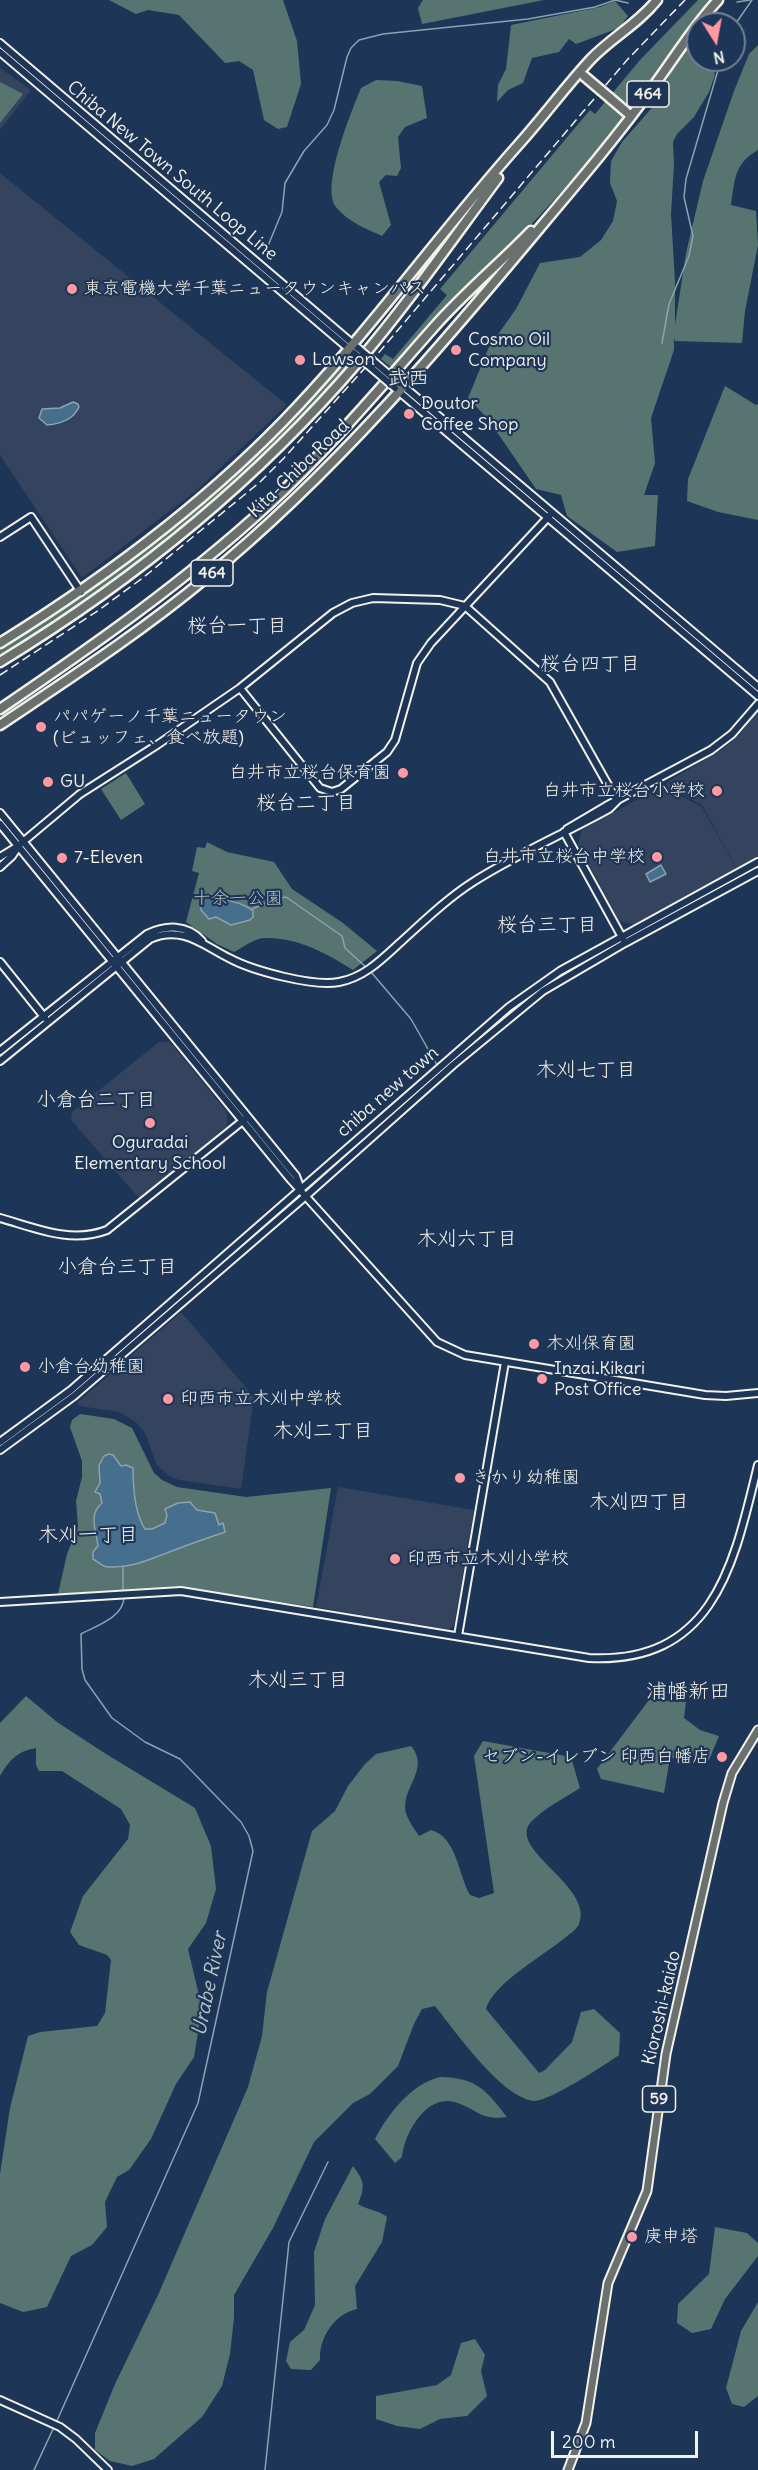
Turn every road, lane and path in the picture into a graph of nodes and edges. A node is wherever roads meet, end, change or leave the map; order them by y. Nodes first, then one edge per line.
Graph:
1 (657, 0) edge
2 (718, 0) edge
3 (0, 43) edge
4 (0, 52) edge
5 (582, 74) junction
6 (631, 116) junction
7 (534, 129) junction
8 (575, 185) junction
9 (354, 349) junction
10 (399, 387) junction
11 (550, 515) junction
12 (0, 537) edge
13 (81, 592) junction
14 (465, 606) junction
15 (0, 643) edge
16 (0, 662) edge
17 (758, 687) edge
18 (240, 688) junction
19 (758, 696) edge
20 (758, 704) edge
21 (0, 709) edge
22 (0, 725) edge
23 (617, 801) junction
24 (0, 813) edge
25 (0, 824) edge
26 (564, 832) junction
27 (21, 844) junction
28 (0, 857) edge
29 (758, 862) edge
30 (0, 867) edge
31 (758, 871) edge
32 (623, 940) junction
33 (0, 962) edge
34 (117, 962) junction
35 (43, 1016) junction
36 (49, 1023) junction
37 (0, 1051) edge
38 (0, 1061) edge
39 (245, 1118) junction
40 (300, 1188) junction
41 (307, 1195) junction
42 (0, 1218) edge
43 (505, 1362) junction
44 (73, 1393) junction
45 (758, 1393) edge
46 (65, 1399) junction
47 (0, 1442) edge
48 (0, 1450) edge
49 (758, 1465) edge
50 (0, 1602) edge
51 (458, 1636) junction
52 (758, 1730) edge
53 (0, 2400) edge
54 (108, 2470) edge
55 (567, 2470) edge

1 - 5 highway, Kita-Chiba Road / 464
2 - 6 highway, Kita-Chiba Road / 464
3 - 9 street, Chiba New Town South Loop Line
4 - 9 street, Chiba New Town South Loop Line
5 - 6 highway, bridge
5 - 7 highway, Kita-Chiba Road / 464
6 - 8 highway, Kita-Chiba Road / 464
7 - 9 highway, Kita-Chiba Road / 464
7 - 16 highway, Kita-Chiba Road / 464
8 - 10 highway, Kita-Chiba Road / 464
8 - 21 highway, Kita-Chiba Road / 464
9 - 10 street, bridge
9 - 13 highway, Kita-Chiba Road / 464
10 - 11 street
10 - 22 highway, Kita-Chiba Road / 464
11 - 14 street
11 - 17 street
11 - 19 street
12 - 13 street
13 - 15 highway, Kita-Chiba Road / 464
14 - 18 street
14 - 18 street
14 - 23 street
18 - 27 street
20 - 23 street
23 - 26 street
24 - 27 street
25 - 27 street
26 - 32 street
26 - 34 street
27 - 28 street
27 - 30 street
27 - 34 street
29 - 32 street, chiba new town
31 - 32 street, chiba new town
32 - 40 street, chiba new town
32 - 41 street, chiba new town
33 - 35 street
34 - 35 street
34 - 36 street
34 - 39 street
35 - 36 street
35 - 37 street
36 - 38 street
39 - 40 street
39 - 42 street
40 - 41 street
40 - 44 street, chiba new town
41 - 43 street
41 - 44 street, chiba new town
43 - 45 street
43 - 51 street
44 - 46 street
46 - 47 street
46 - 48 street
49 - 51 street
50 - 51 street
52 - 55 main road, Kioroshi-kaido / 59
53 - 54 street

